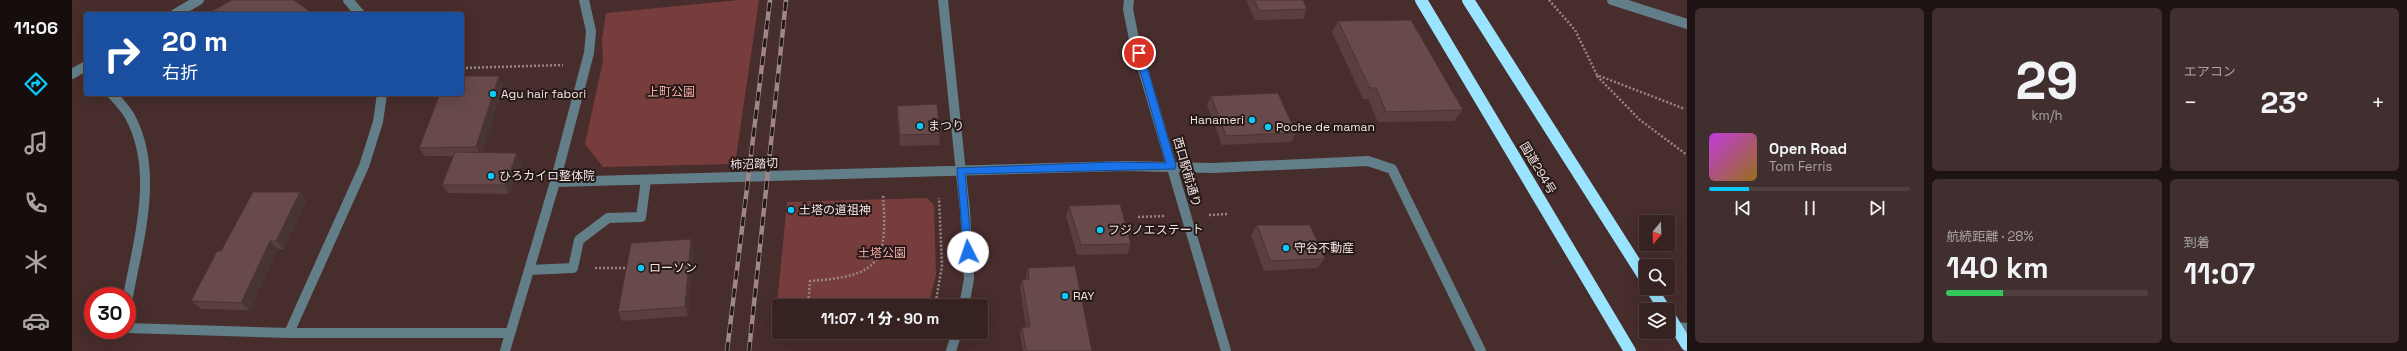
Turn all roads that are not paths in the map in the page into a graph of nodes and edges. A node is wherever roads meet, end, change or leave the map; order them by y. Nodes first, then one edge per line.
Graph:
1 (199, 0) edge
2 (348, 0) edge
3 (584, 0) edge
4 (943, 0) edge
5 (1129, 0) edge
6 (1421, 0) edge
7 (1468, 0) edge
8 (1612, 0) edge
9 (178, 12) edge
10 (358, 12) edge
11 (1687, 24) edge
12 (84, 68) edge
13 (72, 74) edge
14 (114, 96) edge
15 (382, 96) edge
16 (1172, 166) junction
17 (960, 171) junction
18 (646, 180) junction
19 (555, 182) junction
20 (1639, 269) edge
21 (529, 270) junction
22 (129, 287) edge
23 (965, 299) edge
24 (136, 328) edge
25 (1682, 328) edge
26 (289, 333) junction
27 (510, 333) junction
28 (955, 339) edge
29 (1687, 344) edge
30 (505, 351) edge
31 (951, 351) edge
32 (1226, 351) edge
33 (1481, 351) edge
34 (1630, 351) edge

1 - 9 street
2 - 10 street
3 - 19 street
4 - 17 street
5 - 16 street, 西口駅前通り
6 - 34 highway, 国道294号
7 - 20 highway
8 - 11 street
12 - 13 street
14 - 22 street
15 - 26 street
16 - 17 street, 柿沼踏切
16 - 32 street, 西口駅前通り
16 - 33 street, 柿沼踏切
17 - 18 street, 柿沼踏切
17 - 23 street
18 - 19 street, 柿沼踏切
18 - 21 street
19 - 21 street
21 - 27 street
24 - 26 street
25 - 29 highway
26 - 27 street
27 - 30 street
28 - 31 street

